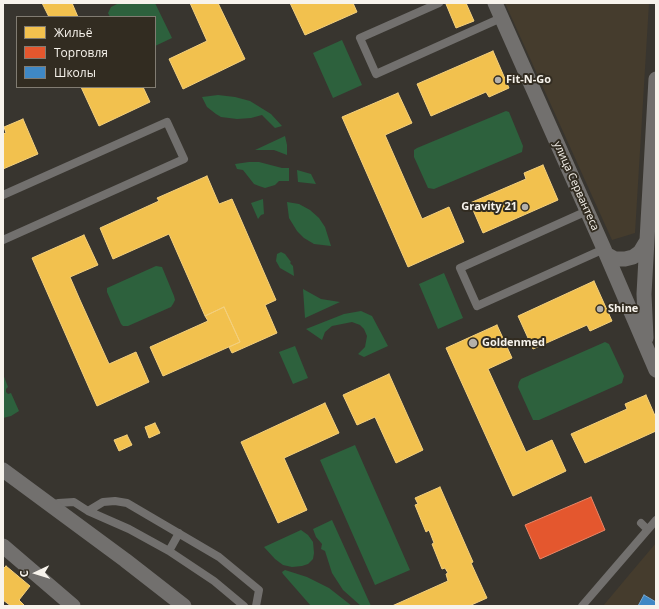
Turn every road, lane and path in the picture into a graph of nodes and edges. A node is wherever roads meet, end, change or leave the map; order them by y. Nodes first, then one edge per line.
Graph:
1 (439, 3) edge
2 (495, 3) edge
3 (502, 18) junction
4 (656, 79) edge
5 (3, 195) edge
6 (587, 212) junction
7 (3, 240) edge
8 (646, 242) junction
9 (605, 252) junction
10 (647, 350) junction
11 (656, 370) edge
12 (3, 470) edge
13 (50, 506) junction
14 (88, 511) junction
15 (656, 520) edge
16 (179, 533) junction
17 (3, 546) edge
18 (169, 551) junction
19 (73, 606) edge
20 (184, 606) edge
21 (244, 606) edge
22 (256, 606) edge
23 (582, 606) edge

1 - 3 lane
2 - 3 street, улица Сервантеса
3 - 6 street, улица Сервантеса
4 - 8 street
5 - 7 lane
6 - 9 street, улица Сервантеса
6 - 9 lane
8 - 9 street
8 - 10 street
9 - 10 street, улица Сервантеса
10 - 11 street, улица Сервантеса
12 - 13 street
13 - 14 lane
13 - 20 street
14 - 16 lane
14 - 18 lane
15 - 23 lane
16 - 18 lane
16 - 22 lane
17 - 19 street
18 - 21 lane

